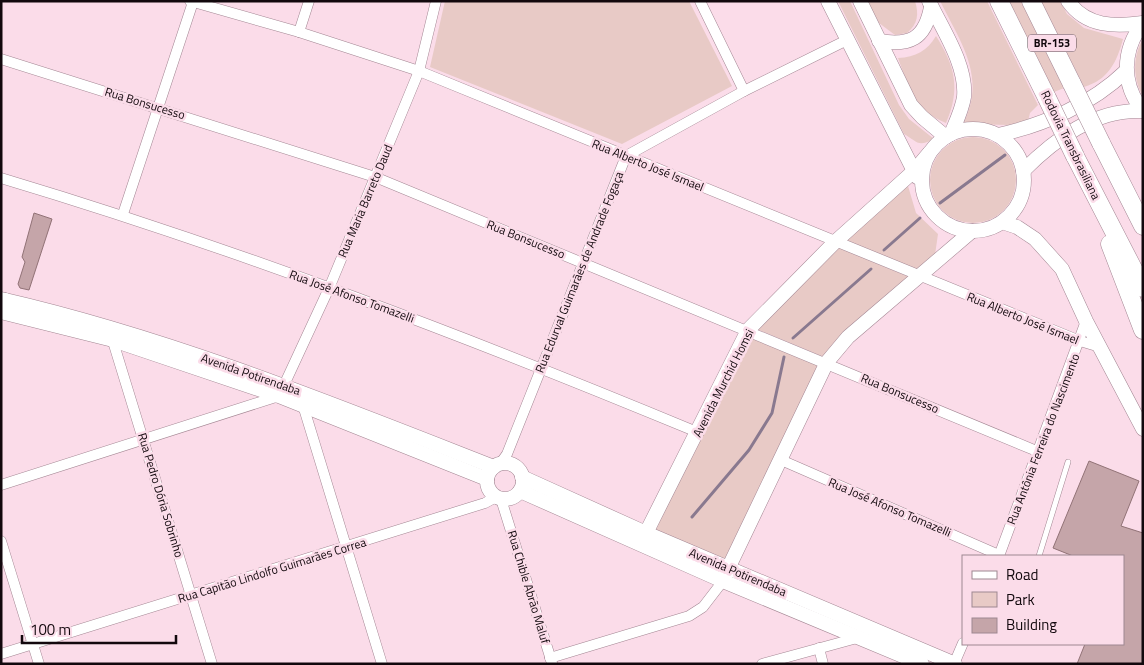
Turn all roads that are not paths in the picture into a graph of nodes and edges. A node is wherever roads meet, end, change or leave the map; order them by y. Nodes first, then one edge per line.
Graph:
1 (309, 1) edge
2 (436, 1) edge
3 (700, 1) edge
4 (828, 1) edge
5 (860, 1) edge
6 (999, 1) edge
7 (1031, 1) edge
8 (1068, 1) edge
9 (192, 2) edge
10 (930, 4) edge
11 (1143, 23) edge
12 (299, 32) junction
13 (847, 40) junction
14 (878, 42) junction
15 (1, 59) edge
16 (419, 71) junction
17 (1126, 71) junction
18 (744, 92) junction
19 (158, 107) junction
20 (1142, 111) edge
21 (948, 135) junction
22 (998, 135) junction
23 (930, 152) junction
24 (626, 156) junction
25 (914, 170) junction
26 (1023, 171) junction
27 (375, 177) junction
28 (1, 178) edge
29 (922, 187) junction
30 (123, 214) junction
31 (1107, 218) junction
32 (1002, 222) junction
33 (1143, 226) edge
34 (972, 231) junction
35 (835, 242) junction
36 (583, 263) junction
37 (919, 277) junction
38 (330, 286) junction
39 (1143, 288) edge
40 (2, 304) edge
41 (1086, 321) junction
42 (109, 327) junction
43 (748, 330) junction
44 (1143, 330) edge
45 (113, 340) junction
46 (1080, 341) junction
47 (1100, 347) junction
48 (827, 362) junction
49 (541, 367) junction
50 (282, 390) junction
51 (301, 398) junction
52 (1143, 429) edge
53 (697, 432) junction
54 (144, 440) junction
55 (1039, 452) junction
56 (780, 460) junction
57 (1068, 462) dead end
58 (1, 484) edge
59 (501, 485) junction
60 (646, 533) junction
61 (1, 541) edge
62 (346, 547) junction
63 (999, 555) edge
64 (1039, 555) edge
65 (4, 563) edge
66 (726, 574) junction
67 (191, 595) junction
68 (860, 632) junction
69 (33, 644) junction
70 (962, 645) edge
71 (819, 648) junction
72 (1, 654) edge
73 (551, 661) edge
74 (40, 664) edge
75 (212, 664) edge
76 (382, 664) edge
77 (762, 664) edge
78 (823, 664) edge
79 (922, 664) edge
80 (955, 664) edge

1 - 12 street
2 - 16 street, Rua Maria Barreto Daud
3 - 18 street
4 - 13 main road
5 - 14 main road
6 - 31 highway, Rodovia Transbrasiliana / BR-153, bridge
7 - 33 highway, BR-153, bridge
8 - 11 main road
9 - 12 street, Rua Alberto José Ismael
9 - 19 street
10 - 14 main road
10 - 21 main road
11 - 17 main road
12 - 16 street, Rua Alberto José Ismael
13 - 18 street, Rua Edurval Guimarães de Andrade Fogaça
13 - 25 main road
14 - 21 main road
15 - 19 street, Rua Bonsucesso
16 - 24 street, Rua Alberto José Ismael
16 - 27 street, Rua Maria Barreto Daud
17 - 20 main road
17 - 22 main road
18 - 24 street, Rua Edurval Guimarães de Andrade Fogaça
19 - 27 street, Rua Bonsucesso
19 - 30 street
20 - 26 main road
21 - 22 main road
21 - 23 main road
22 - 26 main road
23 - 25 main road, Avenida Murchid Homsi
23 - 29 main road
24 - 35 street, Rua Alberto José Ismael
24 - 36 street, Rua Edurval Guimarães de Andrade Fogaça
25 - 29 main road
25 - 35 main road, Avenida Murchid Homsi
26 - 32 main road
27 - 36 street, Rua Bonsucesso
27 - 38 street, Rua Maria Barreto Daud
28 - 30 street, Rua José Afonso Tomazelli
29 - 34 main road
30 - 38 street, Rua José Afonso Tomazelli
31 - 39 highway, Rodovia Transbrasiliana / BR-153
31 - 44 highway
32 - 34 main road
32 - 41 main road
34 - 37 main road
35 - 37 street, Rua Alberto José Ismael
35 - 43 main road, Avenida Murchid Homsi
36 - 43 street, Rua Bonsucesso
36 - 49 street, Rua Edurval Guimarães de Andrade Fogaça
37 - 46 street, Rua Alberto José Ismael
37 - 48 main road
38 - 49 street, Rua José Afonso Tomazelli
38 - 50 street, Rua Maria Barreto Daud
40 - 42 main road, Avenida Potirendaba
40 - 45 main road, Avenida Potirendaba
41 - 46 street, Rua Antônia Ferreira do Nascimento
41 - 47 main road
42 - 45 street, Rua Pedro Dória Sobrinho
42 - 50 main road, Avenida Potirendaba
43 - 48 street, Rua Bonsucesso
43 - 53 main road, Avenida Murchid Homsi
45 - 50 main road, Avenida Potirendaba
45 - 54 street, Rua Pedro Dória Sobrinho
46 - 47 street, Rua Alberto José Ismael
46 - 55 street, Rua Antônia Ferreira do Nascimento
47 - 52 main road
48 - 55 street, Rua Bonsucesso
48 - 56 main road
49 - 53 street, Rua José Afonso Tomazelli
49 - 59 street, Rua Edurval Guimarães de Andrade Fogaça
50 - 51 main road, Avenida Potirendaba
50 - 54 street
51 - 59 main road, Avenida Potirendaba
51 - 62 street
53 - 60 main road, Avenida Murchid Homsi
54 - 58 street
54 - 67 street, Rua Pedro Dória Sobrinho
55 - 63 street, Rua Antônia Ferreira do Nascimento
56 - 63 street, Rua José Afonso Tomazelli
56 - 66 main road
57 - 64 lane
59 - 60 main road, Avenida Potirendaba
59 - 62 street, Rua Capitão Lindolfo Guimarães Correa
59 - 66 main road, Avenida Potirendaba
59 - 73 street, Rua Chible Abrão Maluf
60 - 66 main road, Avenida Potirendaba
61 - 65 street
62 - 67 street, Rua Capitão Lindolfo Guimarães Correa
62 - 76 street
65 - 69 street
66 - 68 main road, Avenida Potirendaba
66 - 73 street
67 - 69 street, Rua Capitão Lindolfo Guimarães Correa
67 - 75 street, Rua Pedro Dória Sobrinho
68 - 71 street
68 - 79 main road, Avenida Potirendaba
68 - 80 main road, Avenida Potirendaba
69 - 72 street, Rua Capitão Lindolfo Guimarães Correa
69 - 74 street
70 - 80 street
71 - 77 street
71 - 78 street

